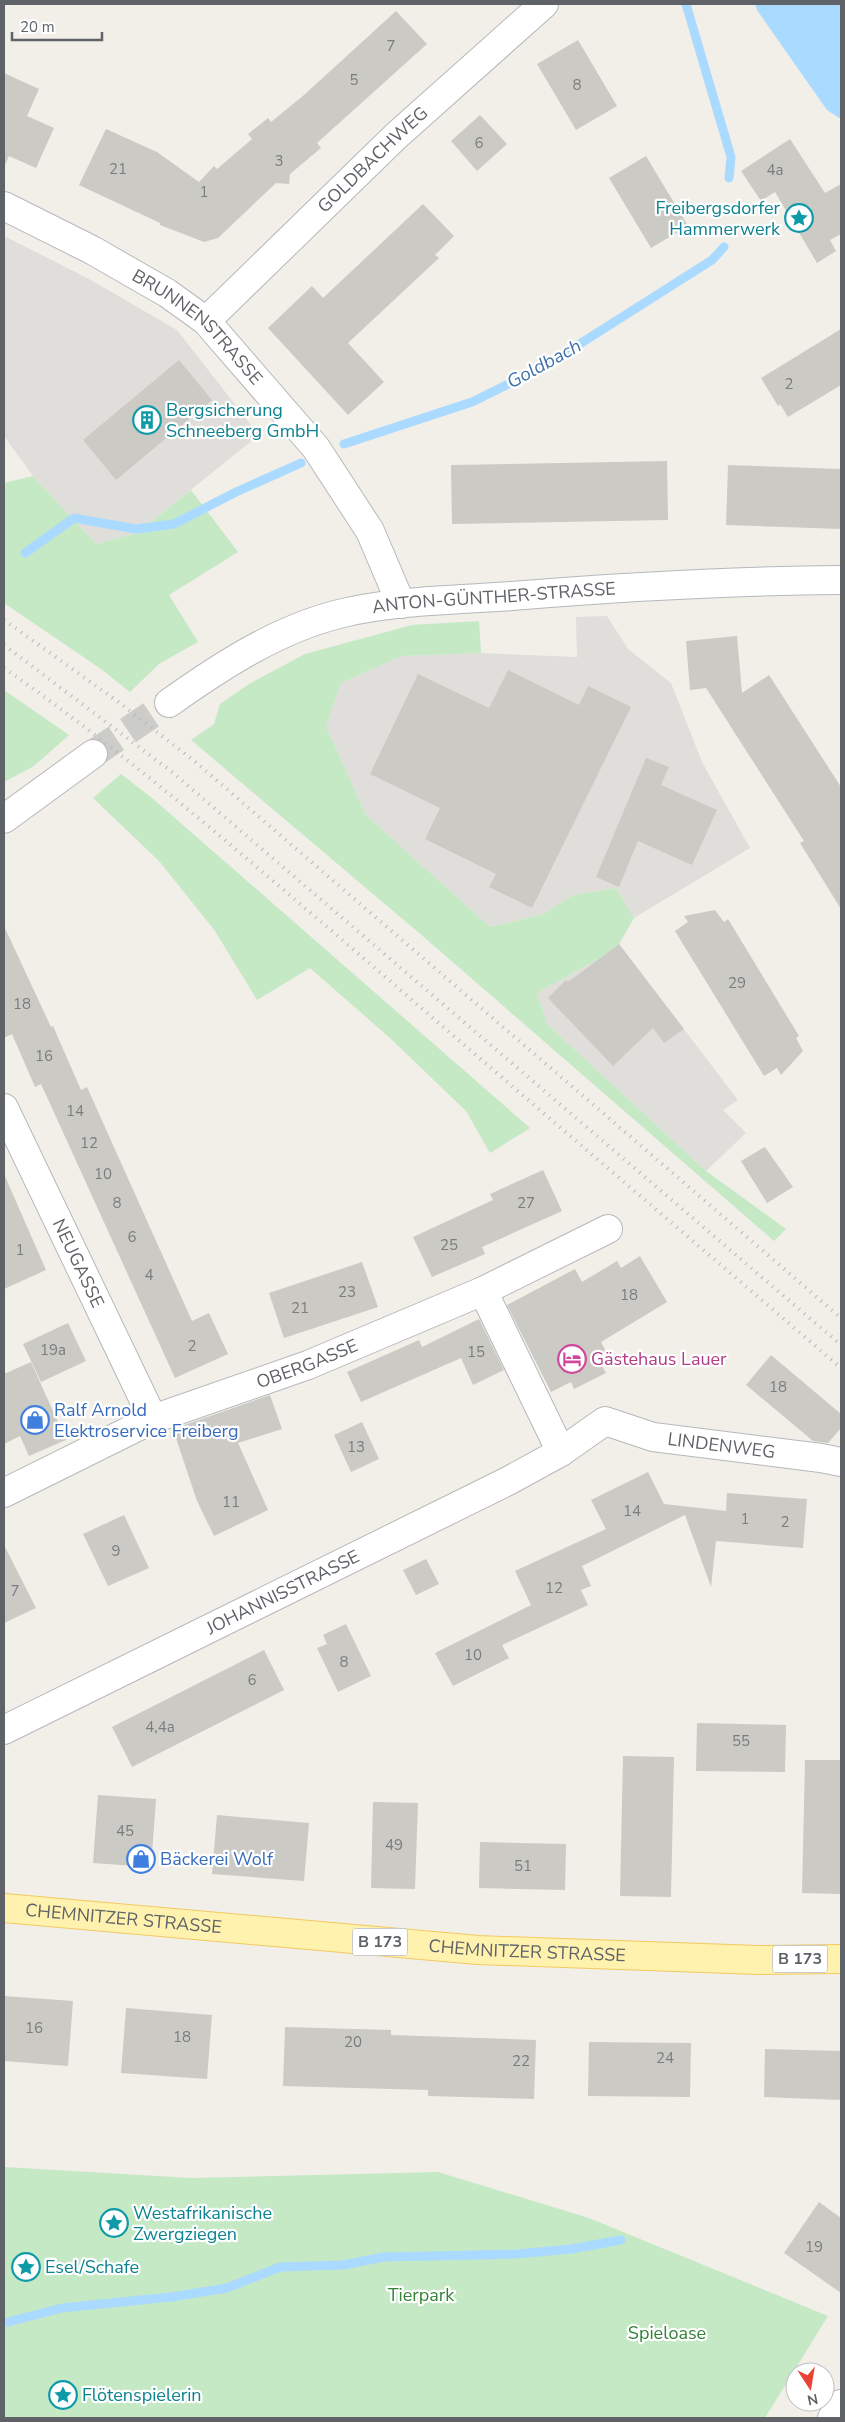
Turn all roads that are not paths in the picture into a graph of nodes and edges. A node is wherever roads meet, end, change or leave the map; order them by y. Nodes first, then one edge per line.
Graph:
1 (544, 4) edge
2 (4, 206) edge
3 (206, 320) junction
4 (841, 580) edge
5 (402, 604) junction
6 (169, 703) tunnel mouth
7 (93, 754) tunnel mouth
8 (4, 819) edge
9 (4, 1108) edge
10 (608, 1229) dead end
11 (483, 1291) junction
12 (153, 1418) junction
13 (605, 1421) joint
14 (561, 1452) junction
15 (841, 1462) edge
16 (4, 1494) edge
17 (4, 1730) edge
18 (4, 1908) edge
19 (841, 1959) edge
20 (841, 2404) edge
21 (832, 2418) edge

1 - 3 street, GOLDBACHWEG
2 - 3 street, BRUNNENSTRASSE
3 - 5 street, BRUNNENSTRASSE
4 - 5 street, ANTON-GÜNTHER-STRASSE
5 - 6 street, ANTON-GÜNTHER-STRASSE
7 - 8 street
9 - 12 street, NEUGASSE
10 - 11 street, OBERGASSE
11 - 12 street, OBERGASSE
11 - 14 street
12 - 16 street, OBERGASSE
13 - 14 street, JOHANNISSTRASSE
13 - 15 street, LINDENWEG
14 - 17 street, JOHANNISSTRASSE
18 - 19 main road, CHEMNITZER STRASSE / B 173
20 - 21 street

